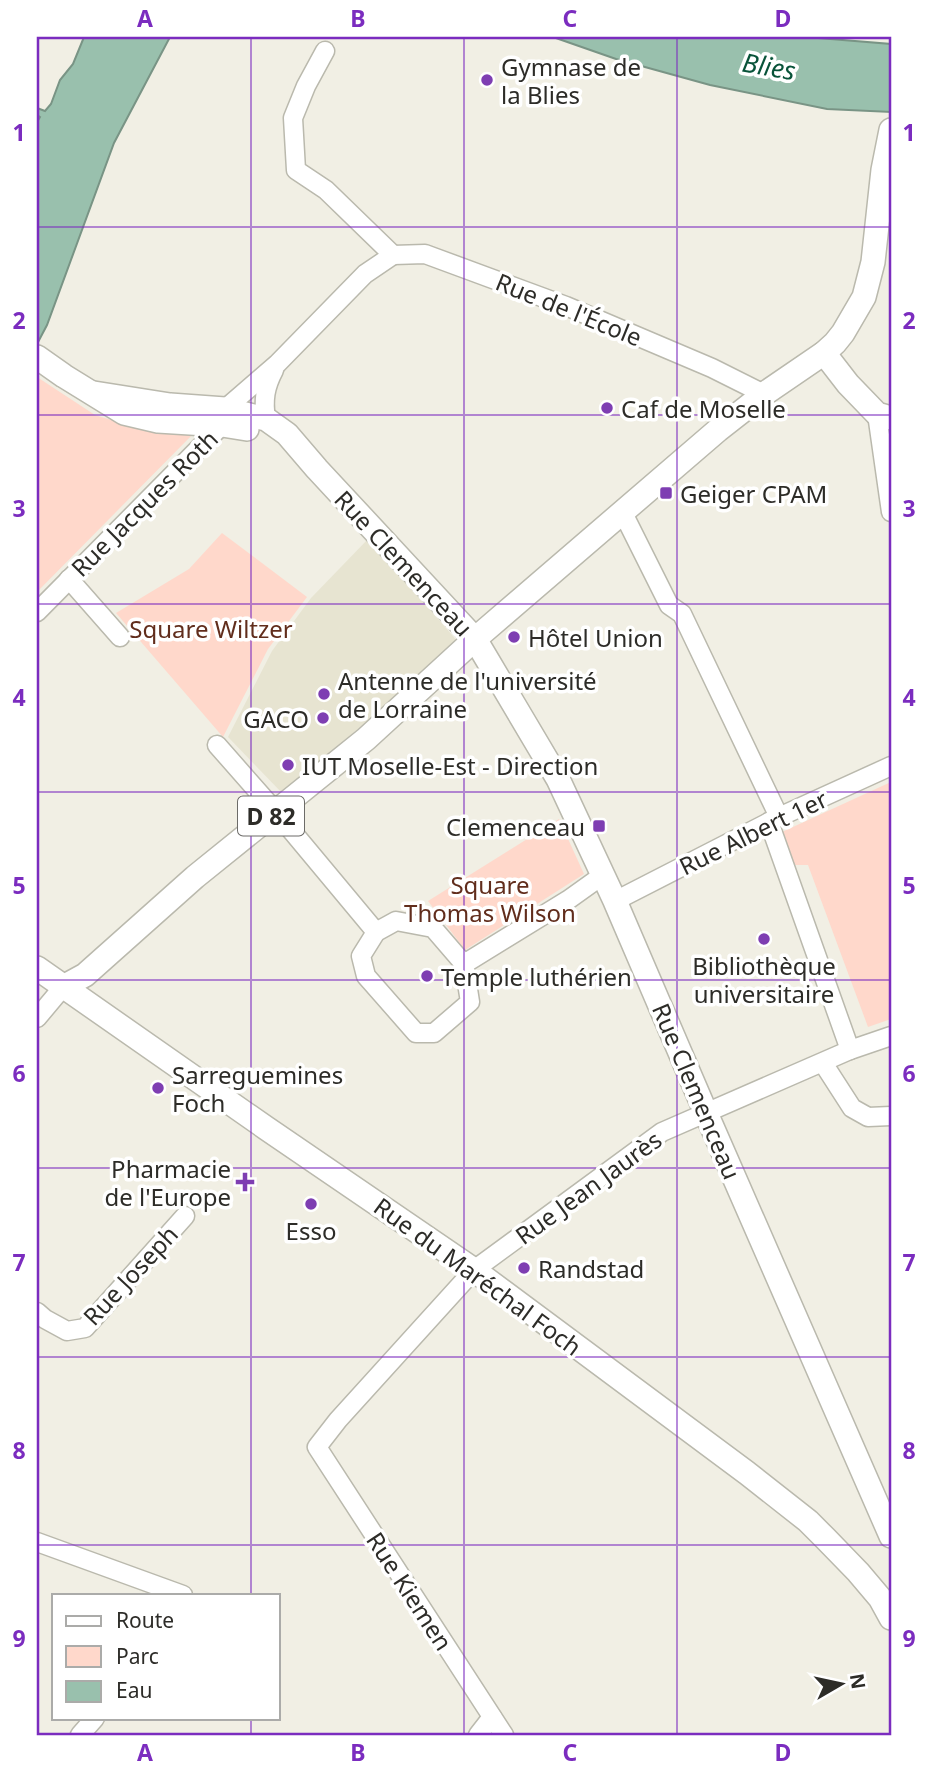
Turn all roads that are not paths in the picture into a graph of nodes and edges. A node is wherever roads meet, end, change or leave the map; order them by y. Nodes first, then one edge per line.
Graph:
1 (325, 51) dead end
2 (891, 132) edge
3 (393, 255) junction
4 (824, 353) junction
5 (37, 357) edge
6 (277, 364) junction
7 (764, 394) junction
8 (884, 416) edge
9 (224, 417) junction
10 (266, 419) junction
11 (317, 469) junction
12 (891, 512) edge
13 (623, 513) junction
14 (69, 579) junction
15 (37, 612) edge
16 (120, 636) dead end
17 (475, 639) junction
18 (217, 745) dead end
19 (891, 766) edge
20 (275, 812) junction
21 (774, 819) junction
22 (603, 875) junction
23 (615, 901) junction
24 (376, 932) junction
25 (464, 964) junction
26 (37, 968) edge
27 (63, 987) junction
28 (37, 1018) edge
29 (891, 1036) edge
30 (850, 1050) junction
31 (824, 1063) junction
32 (706, 1113) junction
33 (891, 1116) edge
34 (185, 1216) dead end
35 (474, 1269) junction
36 (37, 1312) edge
37 (317, 1447) joint
38 (891, 1536) edge
39 (37, 1542) edge
40 (180, 1594) edge
41 (890, 1615) edge
42 (492, 1717) junction
43 (93, 1720) edge
44 (80, 1735) edge
45 (478, 1735) edge
46 (504, 1735) edge

1 - 3 street
2 - 4 main road
3 - 6 street, Rue Jacques Roth
3 - 7 street, Rue de l'École
4 - 7 main road
4 - 8 main road
5 - 9 main road, Rue Clemenceau
6 - 9 street, Rue Jacques Roth
6 - 10 street
7 - 13 main road
8 - 12 street
9 - 10 main road, Rue Clemenceau
9 - 11 main road, Rue Clemenceau
9 - 14 street, Rue Jacques Roth
10 - 11 main road, Rue Clemenceau
11 - 17 main road, Rue Clemenceau
13 - 17 main road, D 82
13 - 21 street
14 - 15 street, Rue Jacques Roth
14 - 16 street
17 - 20 main road, D 82
17 - 22 main road, Rue Clemenceau
18 - 20 street
19 - 21 street, Rue Albert 1er
20 - 24 street
20 - 27 main road, D 82
21 - 23 street, Rue Albert 1er
21 - 30 street
22 - 23 main road, Rue Clemenceau
22 - 25 street
23 - 32 main road, Rue Clemenceau
24 - 25 street
24 - 25 street
26 - 27 main road, Rue du Maréchal Foch
27 - 28 street
27 - 35 main road, Rue du Maréchal Foch
29 - 30 street, Rue Jean Jaurès
30 - 31 street, Rue Jean Jaurès
31 - 32 street, Rue Jean Jaurès
31 - 33 street
32 - 35 street, Rue Jean Jaurès
32 - 38 main road, Rue Clemenceau
34 - 36 street, Rue Joseph
35 - 37 street, Rue Jean Jaurès
35 - 41 main road, Rue du Maréchal Foch
37 - 42 street, Rue Kiemen
39 - 40 street
42 - 45 street
42 - 46 street, Rue Kiemen
43 - 44 street

